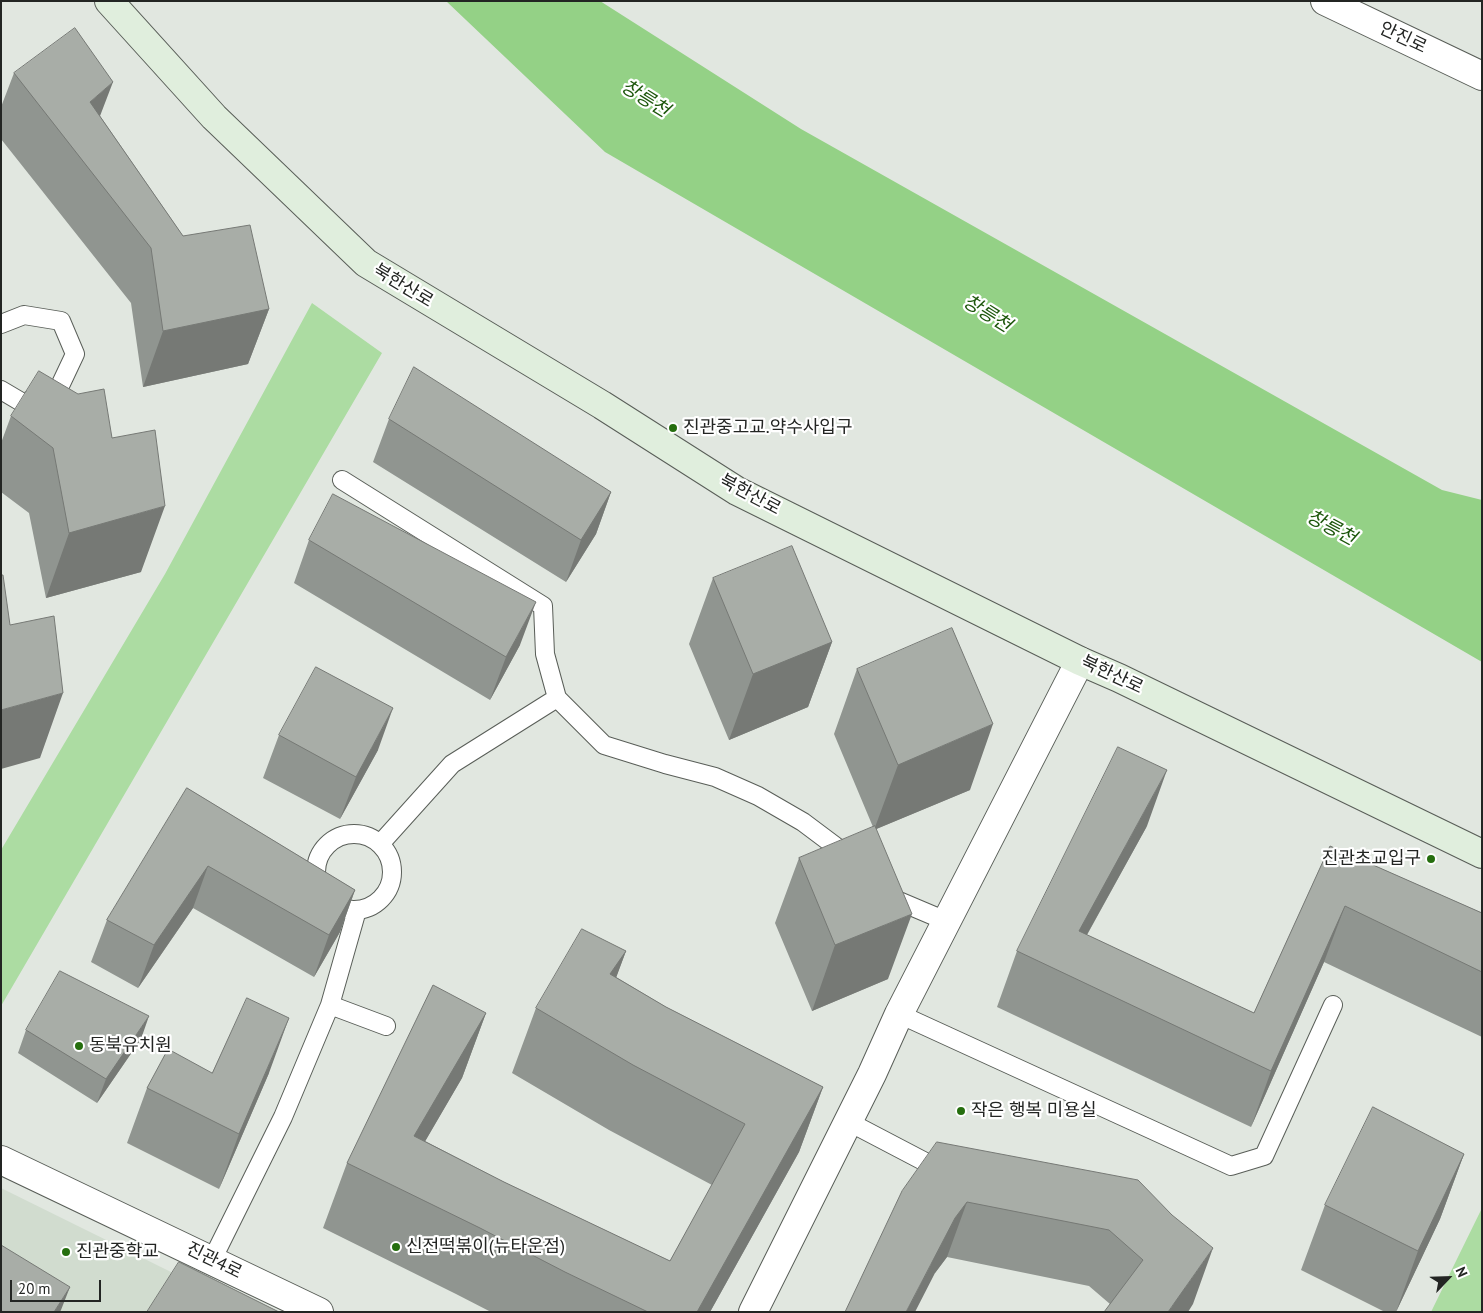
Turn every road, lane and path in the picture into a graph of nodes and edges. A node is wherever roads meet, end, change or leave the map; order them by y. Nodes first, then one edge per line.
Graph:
1 (109, 1) edge
2 (1325, 1) edge
3 (1482, 76) edge
4 (1, 324) edge
5 (1, 390) edge
6 (342, 480) dead end
7 (1080, 661) junction
8 (557, 698) junction
9 (380, 844) junction
10 (1482, 854) edge
11 (862, 868) edge
12 (875, 880) edge
13 (357, 910) junction
14 (946, 921) junction
15 (330, 1005) junction
16 (1333, 1005) dead end
17 (899, 1014) junction
18 (386, 1026) dead end
19 (847, 1121) junction
20 (1, 1160) edge
21 (931, 1165) edge
22 (212, 1260) junction
23 (319, 1312) edge
24 (753, 1312) edge

1 - 7 main road, 북한산로
2 - 3 street, 안진로
4 - 5 lane
6 - 8 lane
7 - 10 main road, 북한산로
7 - 14 street
8 - 9 lane
8 - 11 lane
9 - 13 lane
9 - 13 lane
12 - 14 lane
13 - 15 lane
14 - 17 street
15 - 18 lane
15 - 22 lane
16 - 17 lane
17 - 19 street
19 - 21 lane
19 - 24 street
20 - 22 street, 진관4로
22 - 23 street, 진관4로

